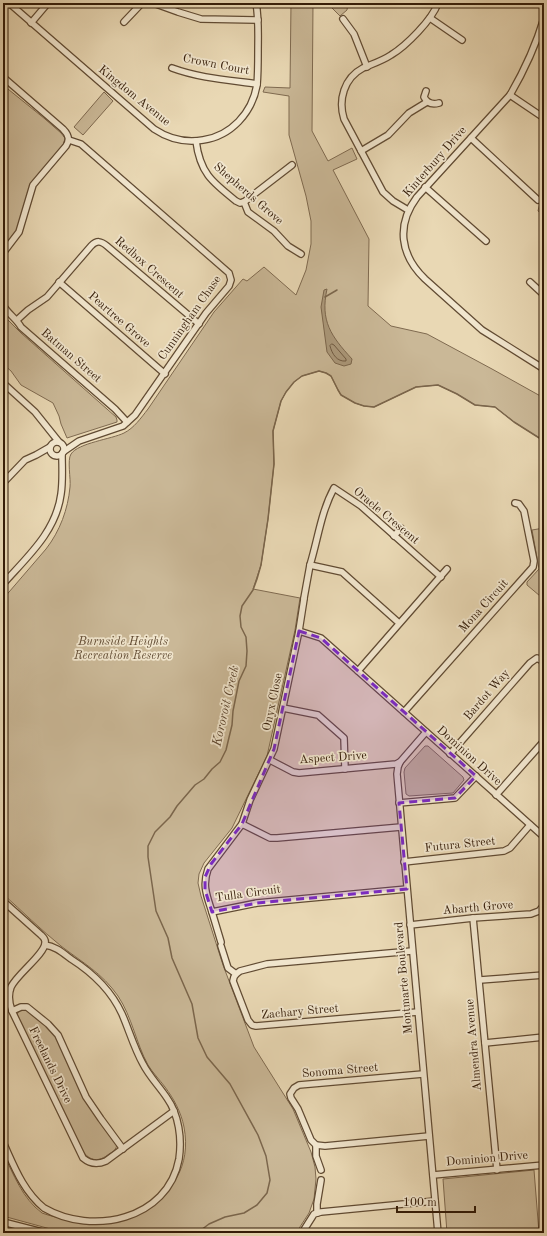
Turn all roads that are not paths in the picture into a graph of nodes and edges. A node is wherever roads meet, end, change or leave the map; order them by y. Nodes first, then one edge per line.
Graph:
1 (9, 3) edge
2 (48, 3) edge
3 (142, 3) edge
4 (153, 3) edge
5 (256, 3) edge
6 (438, 3) edge
7 (430, 18) junction
8 (544, 18) edge
9 (343, 19) dead end
10 (258, 20) junction
11 (124, 22) dead end
12 (31, 23) junction
13 (462, 40) dead end
14 (367, 67) junction
15 (172, 68) dead end
16 (3, 77) edge
17 (257, 84) junction
18 (426, 91) dead end
19 (510, 95) junction
20 (427, 102) junction
21 (439, 103) dead end
22 (544, 118) edge
23 (471, 138) junction
24 (69, 140) junction
25 (196, 141) junction
26 (361, 151) junction
27 (292, 165) dead end
28 (426, 187) junction
29 (538, 200) dead end
30 (244, 202) junction
31 (408, 210) junction
32 (486, 241) dead end
33 (3, 253) edge
34 (301, 254) dead end
35 (59, 282) junction
36 (530, 282) dead end
37 (544, 296) edge
38 (3, 305) edge
39 (17, 320) junction
40 (199, 324) junction
41 (544, 369) edge
42 (164, 374) junction
43 (3, 383) edge
44 (127, 422) junction
45 (46, 427) junction
46 (79, 441) junction
47 (60, 442) junction
48 (50, 446) junction
49 (63, 453) junction
50 (53, 455) junction
51 (30, 458) junction
52 (62, 477) junction
53 (3, 483) edge
54 (515, 503) dead end
55 (401, 528) dead end
56 (394, 536) junction
57 (310, 565) junction
58 (447, 569) dead end
59 (440, 577) junction
60 (3, 584) edge
61 (304, 598) joint
62 (400, 623) junction
63 (299, 631) junction
64 (544, 662) edge
65 (358, 670) junction
66 (283, 708) junction
67 (404, 712) junction
68 (426, 732) junction
69 (544, 741) edge
70 (450, 754) junction
71 (270, 760) junction
72 (400, 762) junction
73 (345, 769) junction
74 (476, 776) junction
75 (496, 795) junction
76 (399, 803) junction
77 (242, 824) junction
78 (530, 825) junction
79 (401, 827) junction
80 (544, 836) edge
81 (404, 862) junction
82 (407, 889) junction
83 (3, 901) edge
84 (544, 905) edge
85 (212, 912) junction
86 (473, 918) junction
87 (410, 925) junction
88 (45, 945) junction
89 (412, 950) junction
90 (236, 974) junction
91 (544, 975) edge
92 (480, 980) junction
93 (12, 1011) junction
94 (418, 1012) junction
95 (544, 1037) edge
96 (486, 1043) junction
97 (424, 1074) junction
98 (174, 1110) junction
99 (429, 1136) junction
100 (3, 1142) edge
101 (316, 1145) junction
102 (123, 1148) junction
103 (544, 1165) edge
104 (321, 1170) dead end
105 (497, 1170) junction
106 (433, 1175) junction
107 (321, 1180) dead end
108 (435, 1201) junction
109 (317, 1213) junction
110 (3, 1222) edge
111 (46, 1233) edge
112 (302, 1233) edge
113 (438, 1233) edge

1 - 12 street, Kingdom Avenue
2 - 12 street
3 - 11 street
4 - 10 street
5 - 10 street, Kingdom Avenue
6 - 7 street
7 - 13 street
7 - 14 street
8 - 19 street, Kinterbury Drive
9 - 14 street
10 - 17 street, Kingdom Avenue
12 - 25 street, Kingdom Avenue
14 - 26 street
15 - 17 street, Crown Court
16 - 24 street
17 - 25 street, Kingdom Avenue
18 - 20 street
19 - 22 street
19 - 23 street, Kinterbury Drive
20 - 21 street
20 - 26 street
23 - 28 street, Kinterbury Drive
23 - 29 street
24 - 33 street
24 - 40 street, Cunningham Chase
25 - 30 street, Shepherds Grove
26 - 31 street
27 - 30 street
28 - 31 street, Kinterbury Drive
28 - 32 street
30 - 34 street, Shepherds Grove
31 - 41 street, Kinterbury Drive
35 - 39 street, Redbox Crescent
35 - 40 street, Redbox Crescent
35 - 42 street, Peartree Grove
36 - 37 street
38 - 39 street, Batman Street
39 - 44 street, Batman Street
40 - 42 street, Cunningham Chase
42 - 44 street, Cunningham Chase
43 - 45 street
44 - 46 street, Cunningham Chase
45 - 47 street
45 - 48 street
46 - 47 street, Cunningham Chase
46 - 49 street, Cunningham Chase
47 - 48 street
47 - 49 street
48 - 50 street
48 - 51 street
49 - 50 street
49 - 52 street
50 - 51 street
50 - 52 street
51 - 53 street
52 - 60 street
54 - 67 street, Mona Circuit
55 - 56 street
56 - 57 street, Oracle Crescent
56 - 59 street, Oracle Crescent
57 - 61 street, Oracle Crescent
57 - 62 street
58 - 59 street
59 - 62 street
61 - 63 street, Onyx Close
62 - 65 street
63 - 65 street, Dominion Drive
63 - 66 street, Onyx Close
64 - 70 street, Bardot Way
65 - 67 street, Dominion Drive
66 - 71 street, Onyx Close
66 - 73 street
67 - 68 street, Dominion Drive
68 - 70 street, Dominion Drive
68 - 72 street
69 - 75 street
70 - 74 street, Dominion Drive
71 - 73 street, Aspect Drive
71 - 77 street, Onyx Close
72 - 73 street, Aspect Drive
72 - 76 street, Montmarte Boulevard
74 - 75 street, Dominion Drive
74 - 76 street
75 - 78 street, Dominion Drive
76 - 79 street, Montmarte Boulevard
77 - 79 street
77 - 85 street, Tulla Circuit
78 - 80 street, Dominion Drive
78 - 81 street, Futura Street
79 - 81 street, Montmarte Boulevard
81 - 82 street, Montmarte Boulevard
82 - 85 street, Tulla Circuit
82 - 87 street, Montmarte Boulevard
83 - 88 street
84 - 86 street, Abarth Grove
85 - 90 street
86 - 87 street, Abarth Grove
86 - 92 street, Almendra Avenue
87 - 89 street, Montmarte Boulevard
88 - 93 street, Freelands Drive
88 - 98 street
89 - 90 street
89 - 94 street, Montmarte Boulevard
90 - 94 street, Zachary Street
91 - 92 street
92 - 96 street, Almendra Avenue
93 - 102 street
93 - 102 street, Freelands Drive
94 - 97 street, Montmarte Boulevard
95 - 96 street
96 - 105 street, Almendra Avenue
97 - 99 street, Montmarte Boulevard
97 - 101 street, Sonoma Street
98 - 100 street
98 - 102 street, Freelands Drive
99 - 101 street
99 - 106 street, Montmarte Boulevard
101 - 104 street
103 - 105 street, Dominion Drive
105 - 106 street, Dominion Drive
106 - 108 street, Montmarte Boulevard
107 - 109 street
108 - 109 street
108 - 113 street, Montmarte Boulevard
109 - 112 street
110 - 111 street

